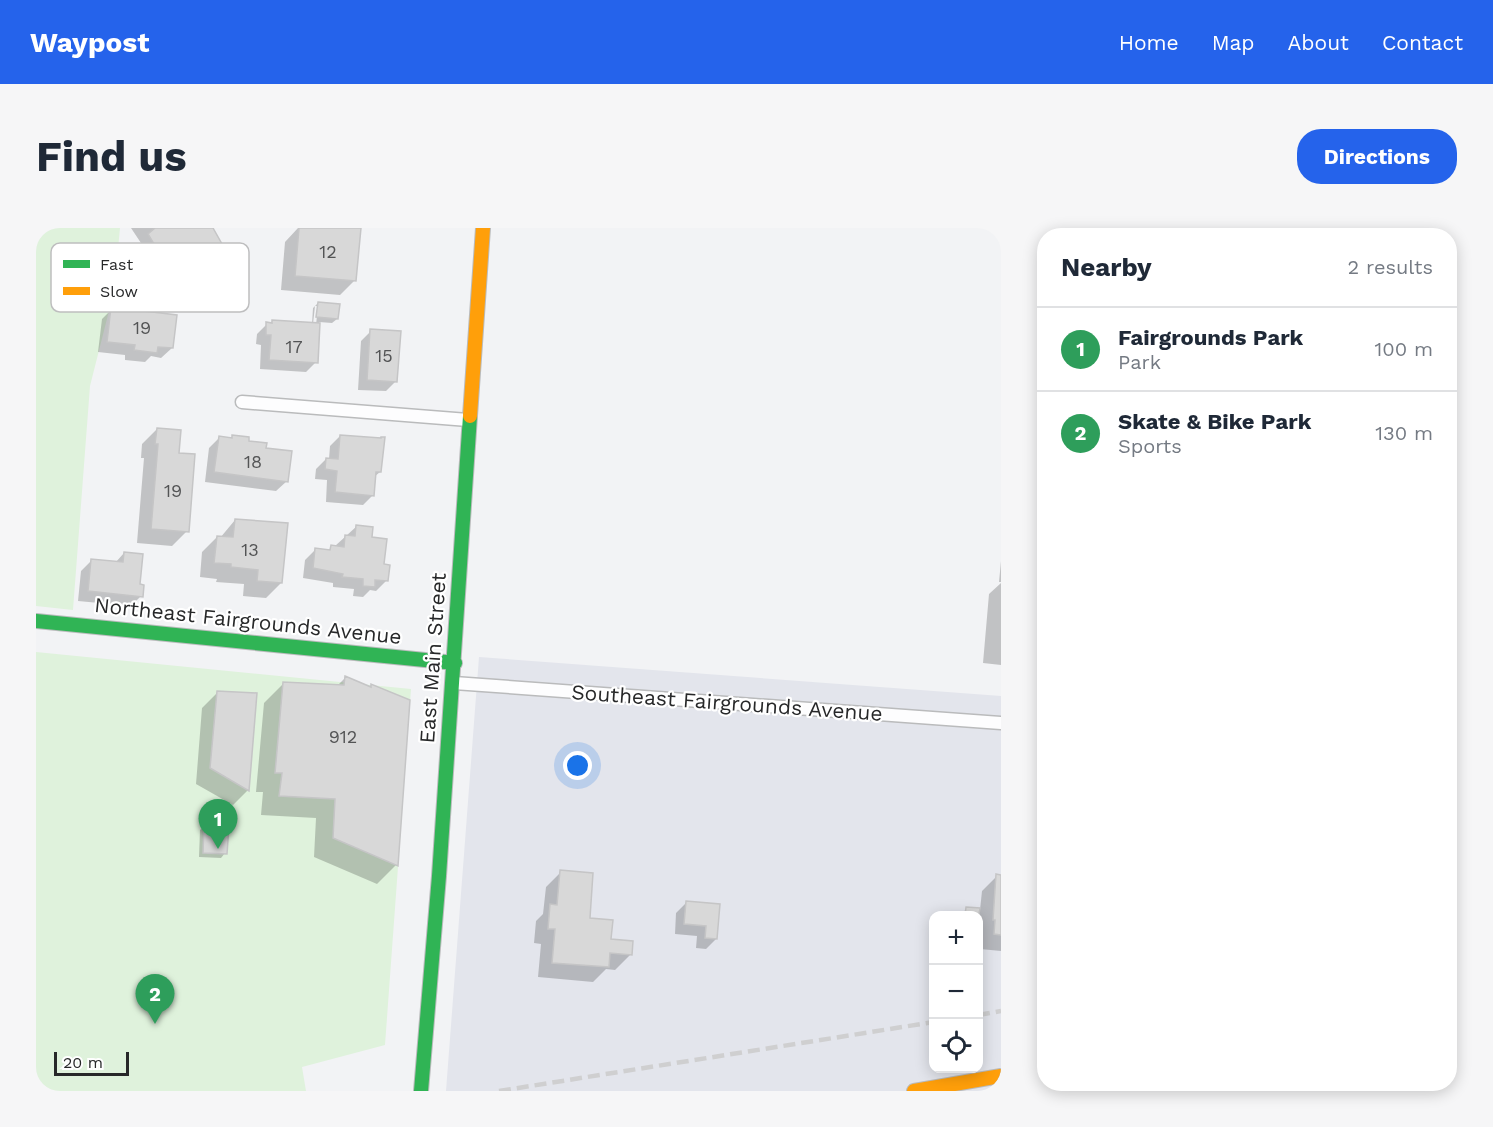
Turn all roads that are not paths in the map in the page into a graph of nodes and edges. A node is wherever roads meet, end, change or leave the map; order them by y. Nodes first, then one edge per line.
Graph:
1 (483, 228) edge
2 (242, 402) dead end
3 (470, 420) junction
4 (36, 621) edge
5 (455, 663) junction
6 (454, 683) junction
7 (1001, 723) edge
8 (1001, 1076) edge
9 (421, 1091) edge
10 (914, 1091) edge

1 - 3 main road, East Main Street
2 - 3 lane
3 - 5 main road, East Main Street
4 - 5 main road, Northeast Fairgrounds Avenue
5 - 6 main road, East Main Street
6 - 7 lane, Southeast Fairgrounds Avenue
6 - 9 main road, East Main Street
8 - 10 main road

